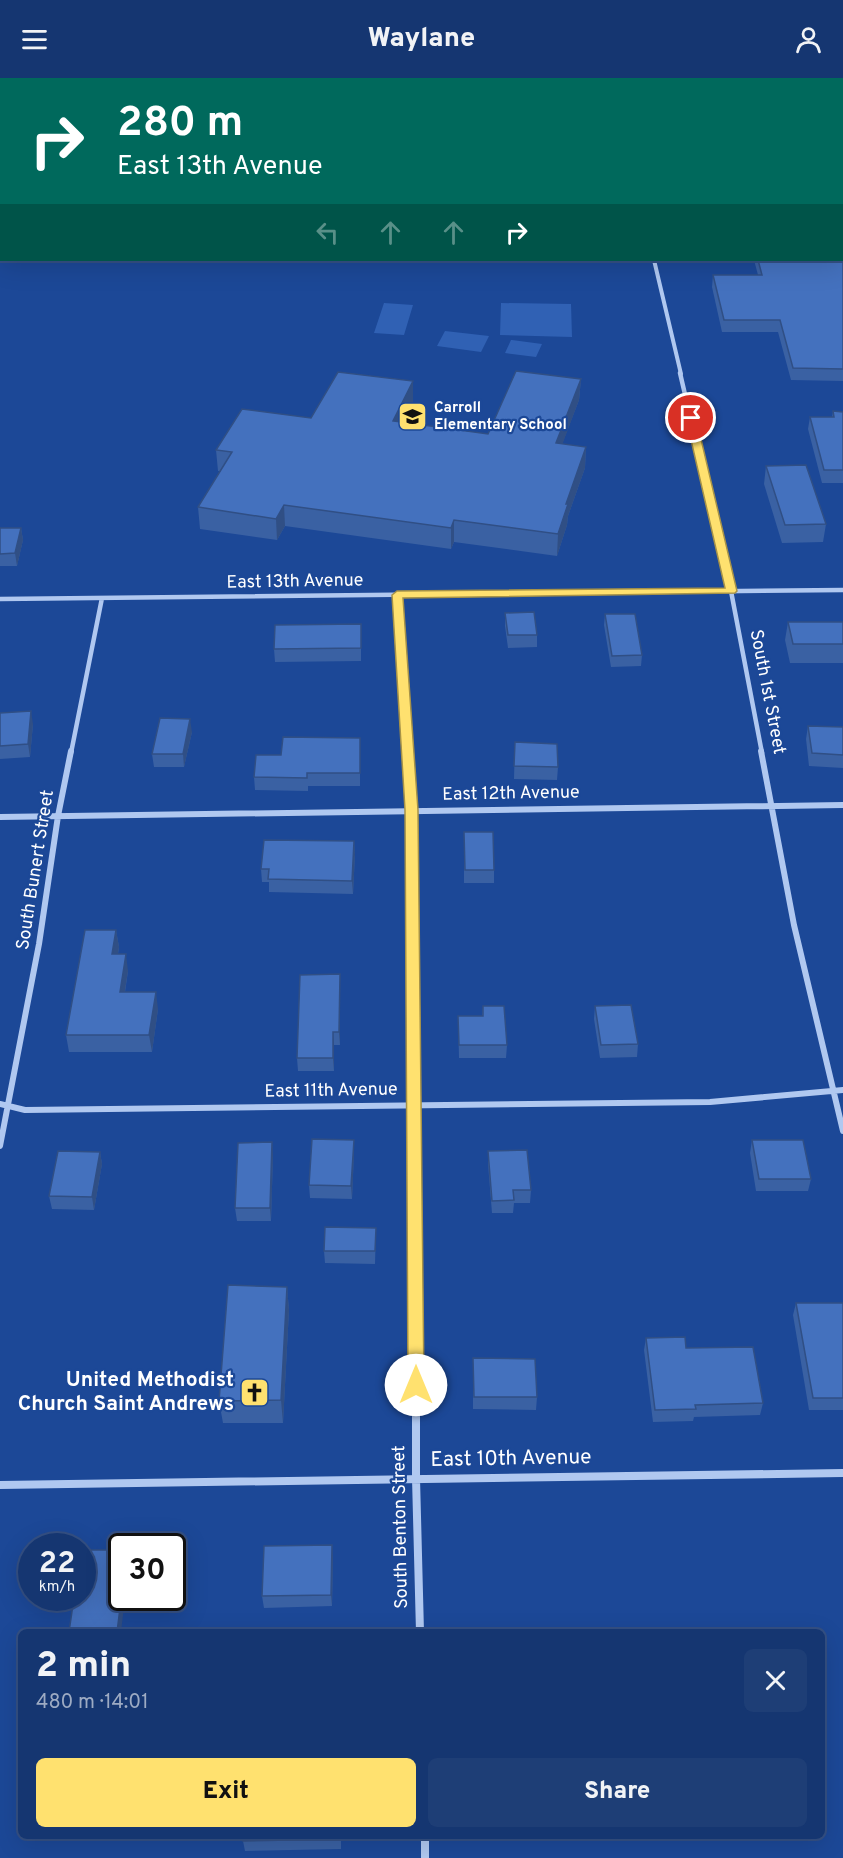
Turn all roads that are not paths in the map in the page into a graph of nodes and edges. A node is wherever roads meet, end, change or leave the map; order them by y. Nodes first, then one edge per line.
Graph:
1 (654, 261) edge
2 (843, 590) edge
3 (731, 591) junction
4 (397, 595) junction
5 (102, 598) junction
6 (0, 599) edge
7 (843, 805) edge
8 (774, 806) junction
9 (412, 810) junction
10 (58, 816) junction
11 (0, 817) edge
12 (843, 1090) edge
13 (833, 1091) junction
14 (0, 1104) edge
15 (416, 1105) junction
16 (8, 1106) junction
17 (843, 1131) edge
18 (0, 1146) edge
19 (843, 1473) edge
20 (416, 1478) junction
21 (0, 1485) edge
22 (420, 1629) edge
23 (425, 1839) edge
24 (425, 1858) edge

1 - 3 street, South 1st Street
2 - 3 street, East 13th Avenue
3 - 4 street, East 13th Avenue
3 - 8 street, South 1st Street
4 - 5 street, East 13th Avenue
4 - 9 street, South Benton Street
5 - 6 street, East 13th Avenue
5 - 10 street, South Bunert Street
7 - 8 street, East 12th Avenue
8 - 9 street, East 12th Avenue
8 - 13 street, South 1st Street
9 - 10 street, East 12th Avenue
9 - 15 street, South Benton Street
10 - 11 street, East 12th Avenue
10 - 16 street, South Bunert Street
12 - 13 street, East 11th Avenue
13 - 15 street, East 11th Avenue
13 - 17 street, South 1st Street
14 - 16 street, East 11th Avenue
15 - 16 street, East 11th Avenue
15 - 20 street, South Benton Street
16 - 18 street, South Bunert Street
19 - 20 street, East 10th Avenue
20 - 21 street, East 10th Avenue
20 - 22 street, South Benton Street
23 - 24 street

